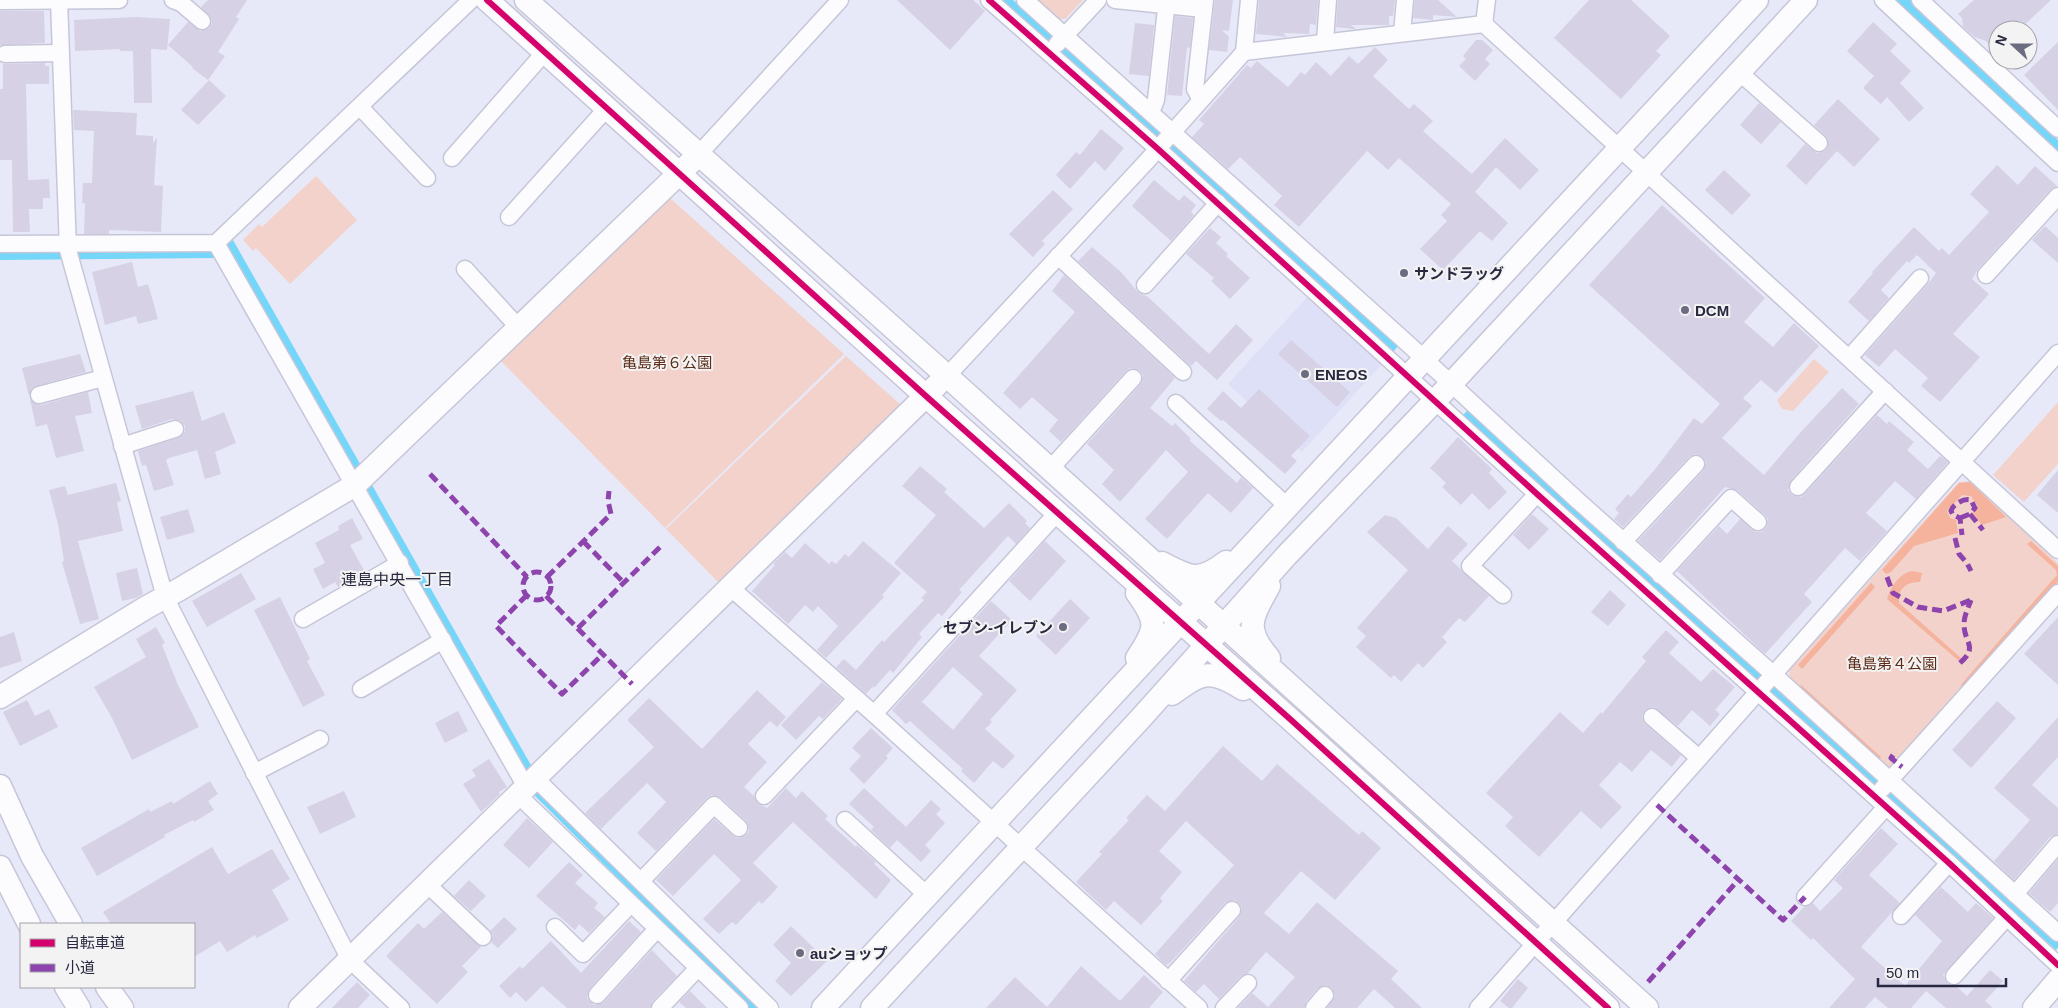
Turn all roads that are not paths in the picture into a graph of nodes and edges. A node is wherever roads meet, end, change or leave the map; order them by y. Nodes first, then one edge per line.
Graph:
1 (59, 0) edge
2 (119, 0) edge
3 (173, 0) edge
4 (471, 0) edge
5 (487, 0) edge
6 (526, 0) edge
7 (840, 0) edge
8 (989, 0) edge
9 (1025, 0) edge
10 (1098, 0) edge
11 (1115, 0) edge
12 (1249, 0) edge
13 (1328, 0) edge
14 (1405, 0) edge
15 (1487, 0) edge
16 (1757, 0) edge
17 (1806, 0) edge
18 (1883, 0) edge
19 (1920, 0) edge
20 (0, 1) edge
21 (1166, 3) edge
22 (1205, 4) edge
23 (202, 21) dead end
24 (1484, 24) junction
25 (1402, 33) junction
26 (1325, 41) junction
27 (1056, 44) junction
28 (545, 52) junction
29 (1244, 52) junction
30 (60, 53) junction
31 (5, 54) dead end
32 (1739, 72) junction
33 (1201, 100) junction
34 (360, 107) junction
35 (608, 108) junction
36 (1150, 112) junction
37 (2058, 129) edge
38 (1165, 140) junction
39 (1819, 144) dead end
40 (1620, 148) junction
41 (698, 154) junction
42 (452, 158) dead end
43 (2058, 163) edge
44 (1646, 172) junction
45 (680, 173) junction
46 (427, 178) dead end
47 (2058, 196) edge
48 (1218, 203) junction
49 (509, 217) dead end
50 (216, 243) junction
51 (0, 244) edge
52 (69, 252) junction
53 (1058, 256) junction
54 (465, 268) dead end
55 (1986, 275) dead end
56 (1920, 278) dead end
57 (1145, 285) dead end
58 (519, 328) junction
59 (2058, 353) edge
60 (1849, 358) junction
61 (1424, 359) junction
62 (1183, 372) dead end
63 (947, 376) junction
64 (1408, 377) junction
65 (103, 378) junction
66 (1133, 378) dead end
67 (1451, 384) junction
68 (1885, 391) junction
69 (39, 395) dead end
70 (927, 396) junction
71 (1435, 401) junction
72 (1176, 403) dead end
73 (175, 429) dead end
74 (122, 446) junction
75 (1962, 461) junction
76 (1696, 464) dead end
77 (1050, 469) junction
78 (361, 479) junction
79 (1798, 487) dead end
80 (1537, 494) junction
81 (1287, 506) junction
82 (1057, 513) junction
83 (1758, 522) dead end
84 (1261, 535) junction
85 (1623, 542) junction
86 (1137, 550) junction
87 (2058, 550) edge
88 (1287, 555) junction
89 (400, 563) junction
90 (1120, 569) junction
91 (1660, 575) junction
92 (731, 588) junction
93 (2058, 593) edge
94 (1503, 595) dead end
95 (165, 597) junction
96 (1198, 603) junction
97 (303, 619) dead end
98 (1180, 622) junction
99 (1223, 626) junction
100 (443, 640) junction
101 (1206, 645) junction
102 (1765, 683) junction
103 (361, 689) dead end
104 (1114, 694) junction
105 (0, 697) edge
106 (856, 699) junction
107 (1307, 700) junction
108 (874, 714) junction
109 (1652, 717) dead end
110 (1141, 718) junction
111 (1290, 719) junction
112 (320, 739) dead end
113 (1699, 758) junction
114 (254, 772) junction
115 (0, 786) edge
116 (527, 787) junction
117 (1883, 793) junction
118 (764, 796) dead end
119 (845, 820) dead end
120 (994, 824) junction
121 (739, 828) dead end
122 (2058, 844) edge
123 (1020, 848) junction
124 (1949, 863) junction
125 (0, 867) edge
126 (641, 881) junction
127 (427, 884) junction
128 (2015, 894) junction
129 (928, 896) junction
130 (1804, 897) dead end
131 (631, 904) junction
132 (1232, 910) dead end
133 (1901, 916) dead end
134 (2008, 917) junction
135 (28, 923) edge
136 (70, 923) edge
137 (1552, 924) junction
138 (555, 927) dead end
139 (657, 929) junction
140 (2058, 933) edge
141 (483, 937) dead end
142 (1535, 942) junction
143 (350, 960) junction
144 (2058, 965) edge
145 (698, 968) junction
146 (1954, 976) dead end
147 (2058, 980) edge
148 (1168, 981) junction
149 (1248, 983) dead end
150 (67, 988) edge
151 (108, 988) edge
152 (596, 995) dead end
153 (1325, 995) dead end
154 (1188, 1005) edge
155 (79, 1008) edge
156 (122, 1008) edge
157 (300, 1008) edge
158 (401, 1008) edge
159 (660, 1008) edge
160 (740, 1008) edge
161 (770, 1008) edge
162 (823, 1008) edge
163 (872, 1008) edge
164 (1224, 1008) edge
165 (1314, 1008) edge
166 (1478, 1008) edge
167 (1608, 1008) edge
168 (1647, 1008) edge
169 (2034, 1008) edge

1 - 2 street
1 - 20 street
1 - 30 street
3 - 23 street
4 - 34 street
5 - 28 street
6 - 41 street
7 - 41 street
8 - 27 street
9 - 27 street
10 - 27 street
11 - 21 street
12 - 29 street
13 - 26 street
14 - 25 street
15 - 24 street
16 - 40 street
17 - 32 street
18 - 43 street
19 - 37 street
21 - 22 street
21 - 36 street
22 - 33 street
24 - 25 street
24 - 40 street
25 - 26 street
26 - 29 street
27 - 36 street
27 - 38 street
28 - 35 street
28 - 42 street
29 - 33 street
30 - 31 street
30 - 52 street
32 - 39 street
32 - 44 street
33 - 38 street
34 - 46 street
34 - 50 street
35 - 45 street
35 - 49 street
36 - 38 street
38 - 48 street
38 - 53 street
38 - 61 street
40 - 44 street
40 - 61 street
41 - 45 street
41 - 63 street
44 - 60 street
44 - 67 street
45 - 58 street
45 - 70 street
47 - 55 street
48 - 57 street
48 - 64 street
50 - 52 street
50 - 78 street
51 - 52 street
52 - 65 street
53 - 62 street
53 - 63 street
54 - 58 street
56 - 60 street
58 - 78 street
59 - 75 street
60 - 68 street
61 - 64 street
61 - 67 street
63 - 70 street
63 - 77 street
64 - 71 street
64 - 81 street
65 - 69 street
65 - 74 street
66 - 77 street
67 - 71 street
67 - 85 street
68 - 75 street
68 - 79 street
70 - 82 street
70 - 92 street
71 - 80 street
71 - 88 street
72 - 81 street
73 - 74 street
74 - 95 street
75 - 87 street
75 - 102 street
76 - 85 street
77 - 86 street
78 - 89 street
78 - 95 street
80 - 94 street
80 - 102 street
81 - 84 street
82 - 90 street
82 - 108 street
83 - 91 street
84 - 86 street
84 - 96 street
85 - 91 street
86 - 96 street
88 - 99 street
88 - 107 street
89 - 97 street
89 - 100 street
90 - 98 street
90 - 104 street
91 - 102 street
92 - 106 street
92 - 116 street
93 - 117 street
95 - 105 street
95 - 114 street
96 - 98 street
96 - 99 street
98 - 101 street
98 - 104 street
99 - 101 street
99 - 107 street
100 - 103 street
100 - 116 street
101 - 110 street
101 - 111 street
102 - 113 street
102 - 117 street
102 - 117 street
104 - 120 street
106 - 108 street
106 - 118 street
107 - 137 street
108 - 120 street
109 - 113 street
110 - 111 street
110 - 123 street
111 - 142 street
112 - 114 street
113 - 137 street
114 - 143 street
115 - 136 street
116 - 126 street
116 - 127 street
116 - 131 street
117 - 124 street
117 - 128 street
117 - 130 street
119 - 129 street
120 - 123 street
120 - 129 street
121 - 126 street
122 - 128 street
123 - 148 street
123 - 163 street
124 - 133 street
124 - 134 street
125 - 135 street
126 - 161 street
127 - 141 street
127 - 143 street
128 - 140 street
129 - 162 street
131 - 138 street
131 - 139 street
132 - 148 street
134 - 144 street
134 - 146 street
137 - 142 street
137 - 168 street
139 - 145 street
139 - 152 street
142 - 166 street
142 - 167 street
143 - 157 street
143 - 158 street
145 - 159 street
145 - 160 street
147 - 169 street
148 - 154 street
149 - 164 street
150 - 155 street
151 - 156 street
153 - 165 street

